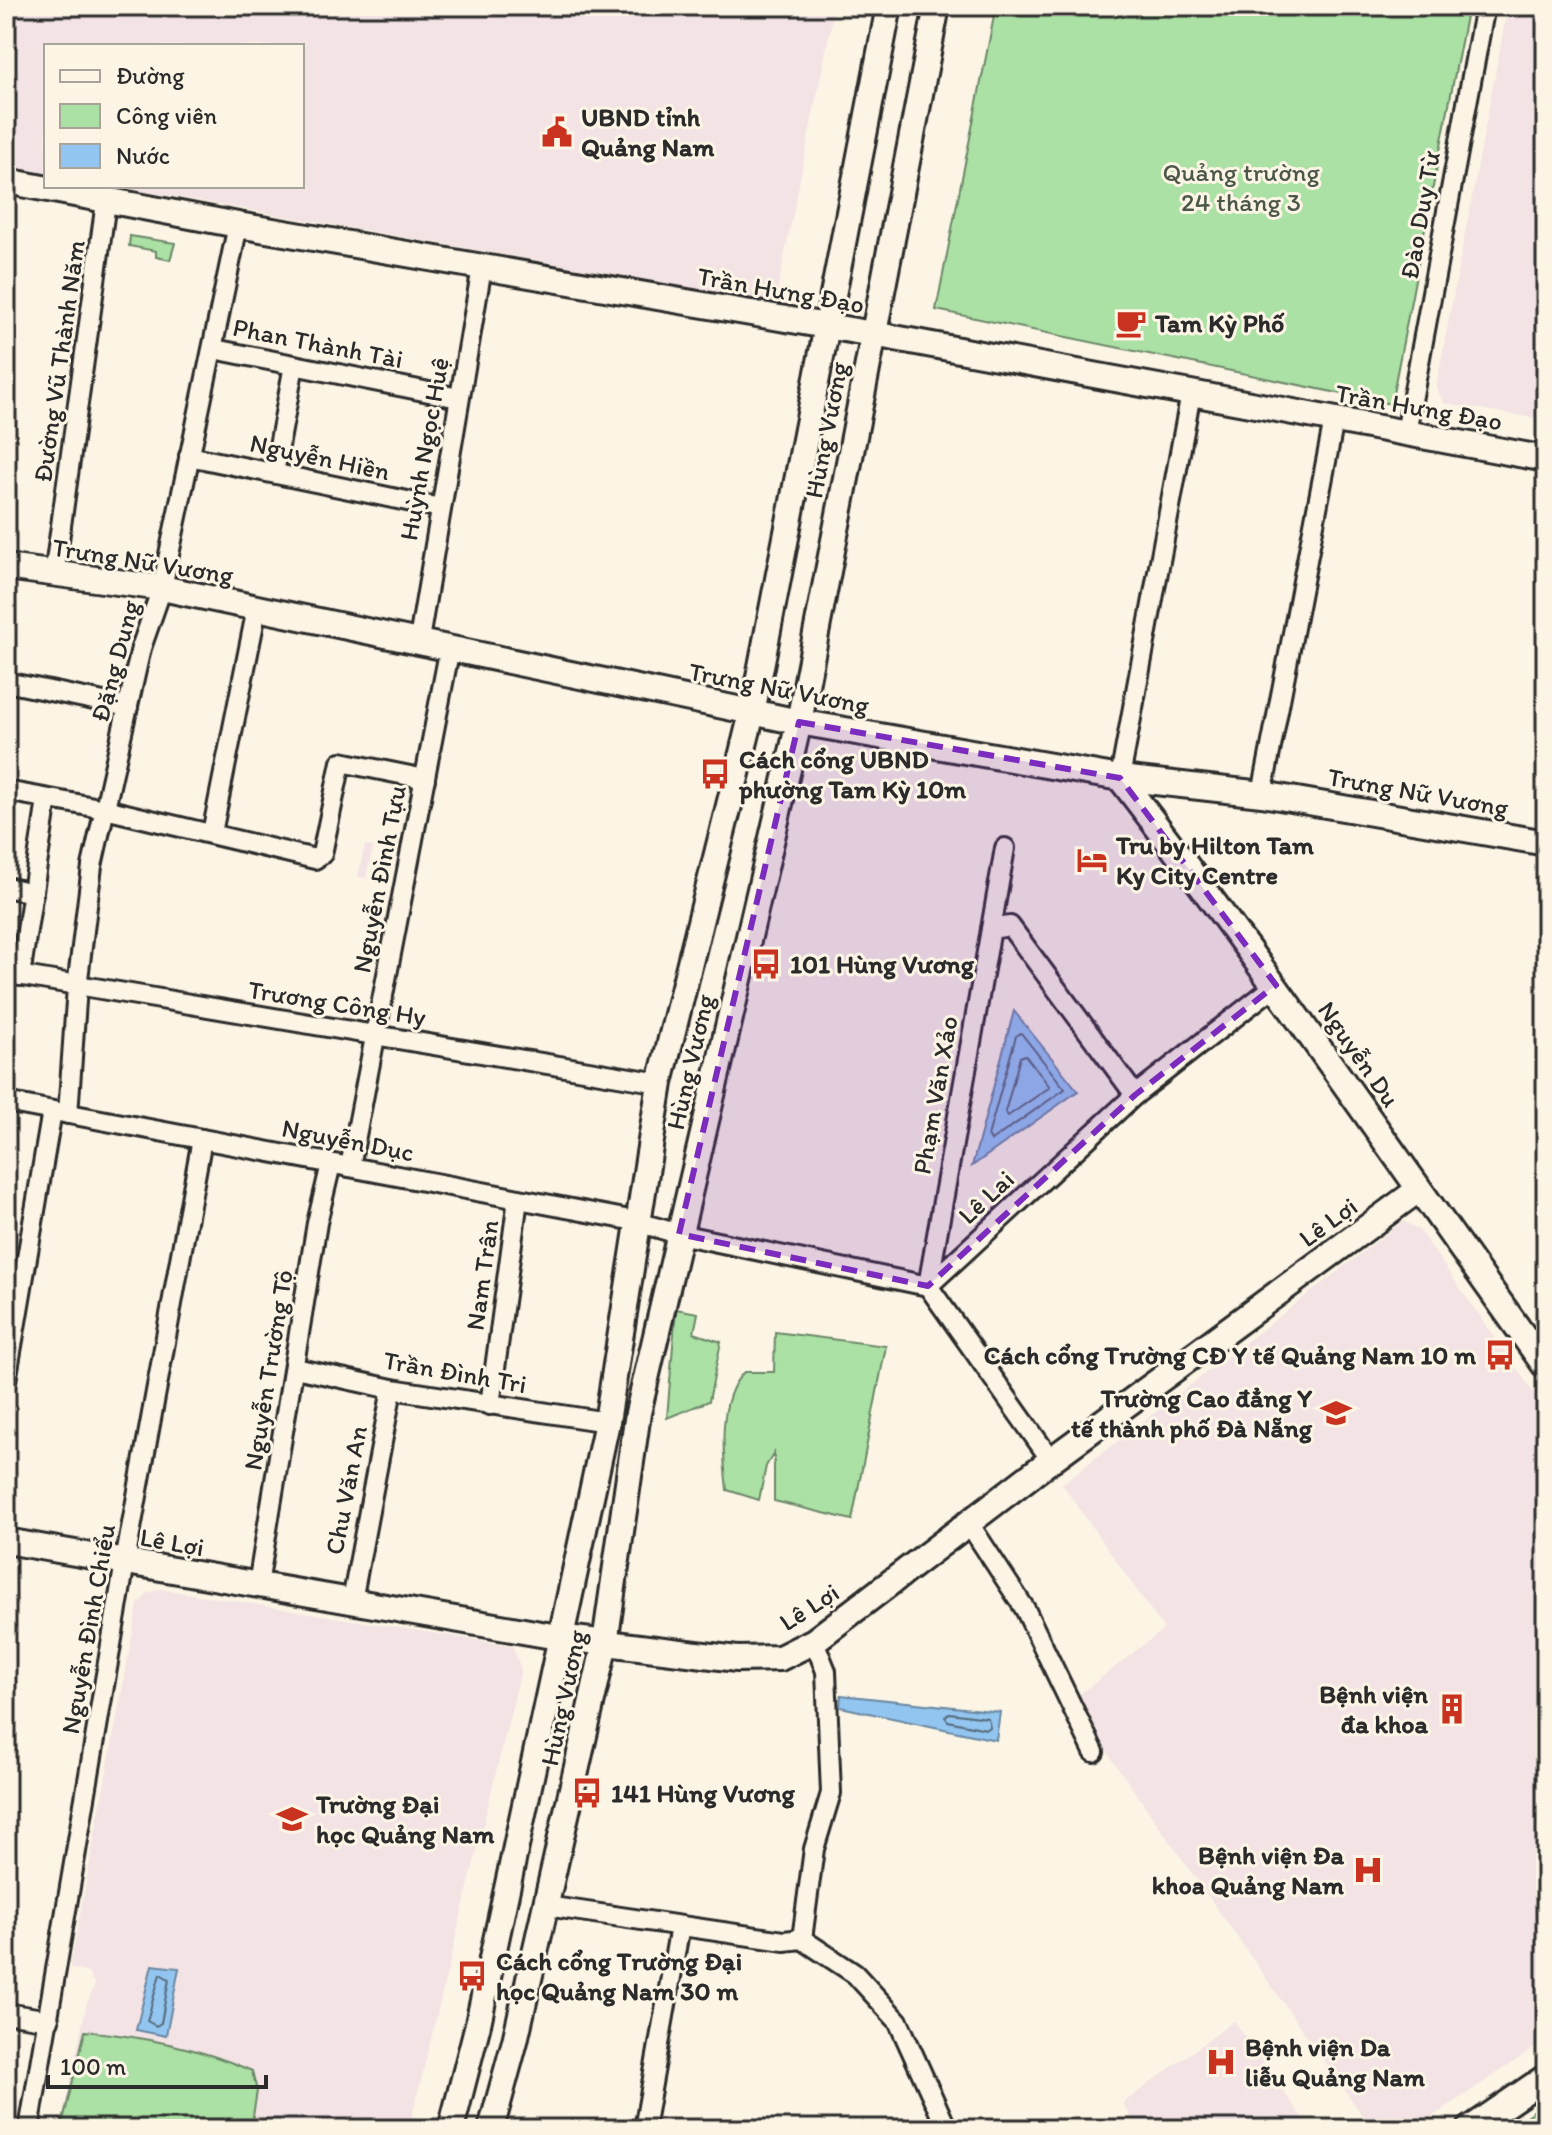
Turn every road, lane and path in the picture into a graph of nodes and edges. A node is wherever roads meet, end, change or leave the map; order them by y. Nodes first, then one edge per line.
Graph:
1 (889, 6) edge
2 (937, 6) edge
3 (1485, 6) edge
4 (6, 181) edge
5 (106, 202) junction
6 (238, 225) junction
7 (482, 267) junction
8 (826, 326) junction
9 (873, 334) junction
10 (214, 349) junction
11 (294, 365) junction
12 (1191, 393) junction
13 (459, 398) junction
14 (1334, 420) junction
15 (1406, 433) junction
16 (189, 456) junction
17 (1546, 459) edge
18 (274, 473) junction
19 (441, 508) junction
20 (6, 567) edge
21 (54, 576) junction
22 (162, 588) junction
23 (257, 608) junction
24 (419, 640) junction
25 (450, 647) junction
26 (6, 682) edge
27 (128, 707) junction
28 (752, 713) junction
29 (799, 722) junction
30 (1120, 778) junction
31 (425, 779) junction
32 (6, 791) edge
33 (1262, 794) junction
34 (47, 800) junction
35 (105, 809) junction
36 (212, 833) junction
37 (1546, 843) edge
38 (1005, 848) dead end
39 (6, 887) edge
40 (33, 893) junction
41 (991, 929) junction
42 (13, 975) edge
43 (1276, 985) junction
44 (77, 987) junction
45 (376, 1036) junction
46 (660, 1083) junction
47 (1135, 1095) junction
48 (6, 1102) edge
49 (60, 1112) junction
50 (202, 1139) junction
51 (341, 1165) junction
52 (1418, 1190) junction
53 (518, 1199) junction
54 (638, 1222) junction
55 (679, 1234) junction
56 (928, 1286) junction
57 (1546, 1367) edge
58 (295, 1368) junction
59 (6, 1381) edge
60 (392, 1389) junction
61 (490, 1405) junction
62 (607, 1422) junction
63 (1051, 1460) junction
64 (970, 1525) junction
65 (6, 1541) edge
66 (125, 1562) junction
67 (258, 1585) junction
68 (352, 1601) junction
69 (558, 1637) junction
70 (814, 1641) junction
71 (605, 1643) junction
72 (1094, 1752) dead end
73 (546, 1906) junction
74 (680, 1926) junction
75 (802, 1939) junction
76 (6, 2013) edge
77 (49, 2020) junction
78 (1546, 2077) edge
79 (29, 2129) edge
80 (451, 2129) edge
81 (491, 2129) edge
82 (644, 2129) edge
83 (947, 2129) edge
84 (1470, 2129) edge

1 - 8 street, Hùng Vương
2 - 9 street, Hùng Vương
3 - 15 street, Đào Duy Từ
4 - 5 street, Trần Hưng Đạo
5 - 6 street, Trần Hưng Đạo
5 - 21 street, Đường Vũ Thành Năm
6 - 7 street, Trần Hưng Đạo
6 - 10 street, Đặng Dung
7 - 8 street, Trần Hưng Đạo
7 - 13 street, Huỳnh Ngọc Huệ
8 - 9 street, Trần Hưng Đạo
8 - 28 street, Hùng Vương
9 - 12 street, Trần Hưng Đạo
9 - 29 street, Hùng Vương
10 - 11 street, Phan Thành Tài
10 - 16 street, Đặng Dung
11 - 13 street, Phan Thành Tài
11 - 18 street
12 - 14 street, Trần Hưng Đạo
12 - 30 street
13 - 19 street, Huỳnh Ngọc Huệ
14 - 15 street, Trần Hưng Đạo
14 - 33 street
15 - 17 street, Trần Hưng Đạo
16 - 18 street, Nguyễn Hiền
16 - 22 street, Đặng Dung
18 - 19 street, Nguyễn Hiền
19 - 24 street, Huỳnh Ngọc Huệ
20 - 21 street, Trưng Nữ Vương
21 - 22 street, Trưng Nữ Vương
22 - 23 street, Trưng Nữ Vương
22 - 27 street, Đặng Dung
23 - 24 street, Trưng Nữ Vương
23 - 36 street
24 - 25 street, Trưng Nữ Vương
25 - 28 street, Trưng Nữ Vương
25 - 31 street, Nguyễn Đình Tựu
26 - 27 street
27 - 35 street, Đặng Dung
28 - 29 street, Trưng Nữ Vương
28 - 46 street, Hùng Vương
29 - 30 street, Trưng Nữ Vương
29 - 55 street, Hùng Vương
30 - 33 street, Trưng Nữ Vương
30 - 43 street, Nguyễn Du
31 - 36 street
31 - 45 street, Nguyễn Đình Tựu
32 - 34 street
33 - 37 street, Trưng Nữ Vương
34 - 35 street
34 - 40 street
35 - 36 street
35 - 44 street, Đặng Dung
38 - 41 street, Phạm Văn Xảo
39 - 40 street
40 - 42 street
41 - 47 street
41 - 56 street, Phạm Văn Xảo
42 - 44 street, Trương Công Hy
43 - 47 street, Lê Lai
43 - 52 street, Nguyễn Du
44 - 45 street, Trương Công Hy
44 - 49 street, Đặng Dung
45 - 46 street, Trương Công Hy
45 - 51 street, Nguyễn Đình Tựu
46 - 54 street, Hùng Vương
47 - 56 street, Lê Lai
48 - 49 street, Nguyễn Dục
49 - 50 street, Nguyễn Dục
49 - 59 street, Đặng Dung
50 - 51 street, Nguyễn Dục
50 - 66 street, Nguyễn Đình Chiểu
51 - 53 street, Nguyễn Dục
51 - 58 street, Nguyễn Trường Tộ
52 - 57 street, Nguyễn Du
52 - 63 street, Lê Lợi
53 - 54 street, Nguyễn Dục
53 - 61 street, Nam Trân
54 - 55 street, Nguyễn Dục
54 - 62 street, Hùng Vương
55 - 56 street
55 - 71 street, Hùng Vương
56 - 63 street
58 - 60 street, Trần Đình Tri
58 - 67 street, Nguyễn Trường Tộ
60 - 61 street, Trần Đình Tri
60 - 68 street, Chu Văn An
61 - 62 street, Trần Đình Tri
62 - 69 street, Hùng Vương
63 - 64 street, Lê Lợi
64 - 70 street, Lê Lợi
64 - 72 street
65 - 66 street, Lê Lợi
66 - 67 street, Lê Lợi
66 - 77 street, Nguyễn Đình Chiểu
67 - 68 street, Lê Lợi
68 - 69 street, Lê Lợi
69 - 71 street, Lê Lợi
69 - 80 street, Hùng Vương
70 - 71 street, Lê Lợi
70 - 75 street
71 - 73 street, Hùng Vương
73 - 74 street
73 - 81 street, Hùng Vương
74 - 75 street
74 - 82 street
75 - 83 street
76 - 77 street
77 - 79 street, Nguyễn Đình Chiểu
78 - 84 street

